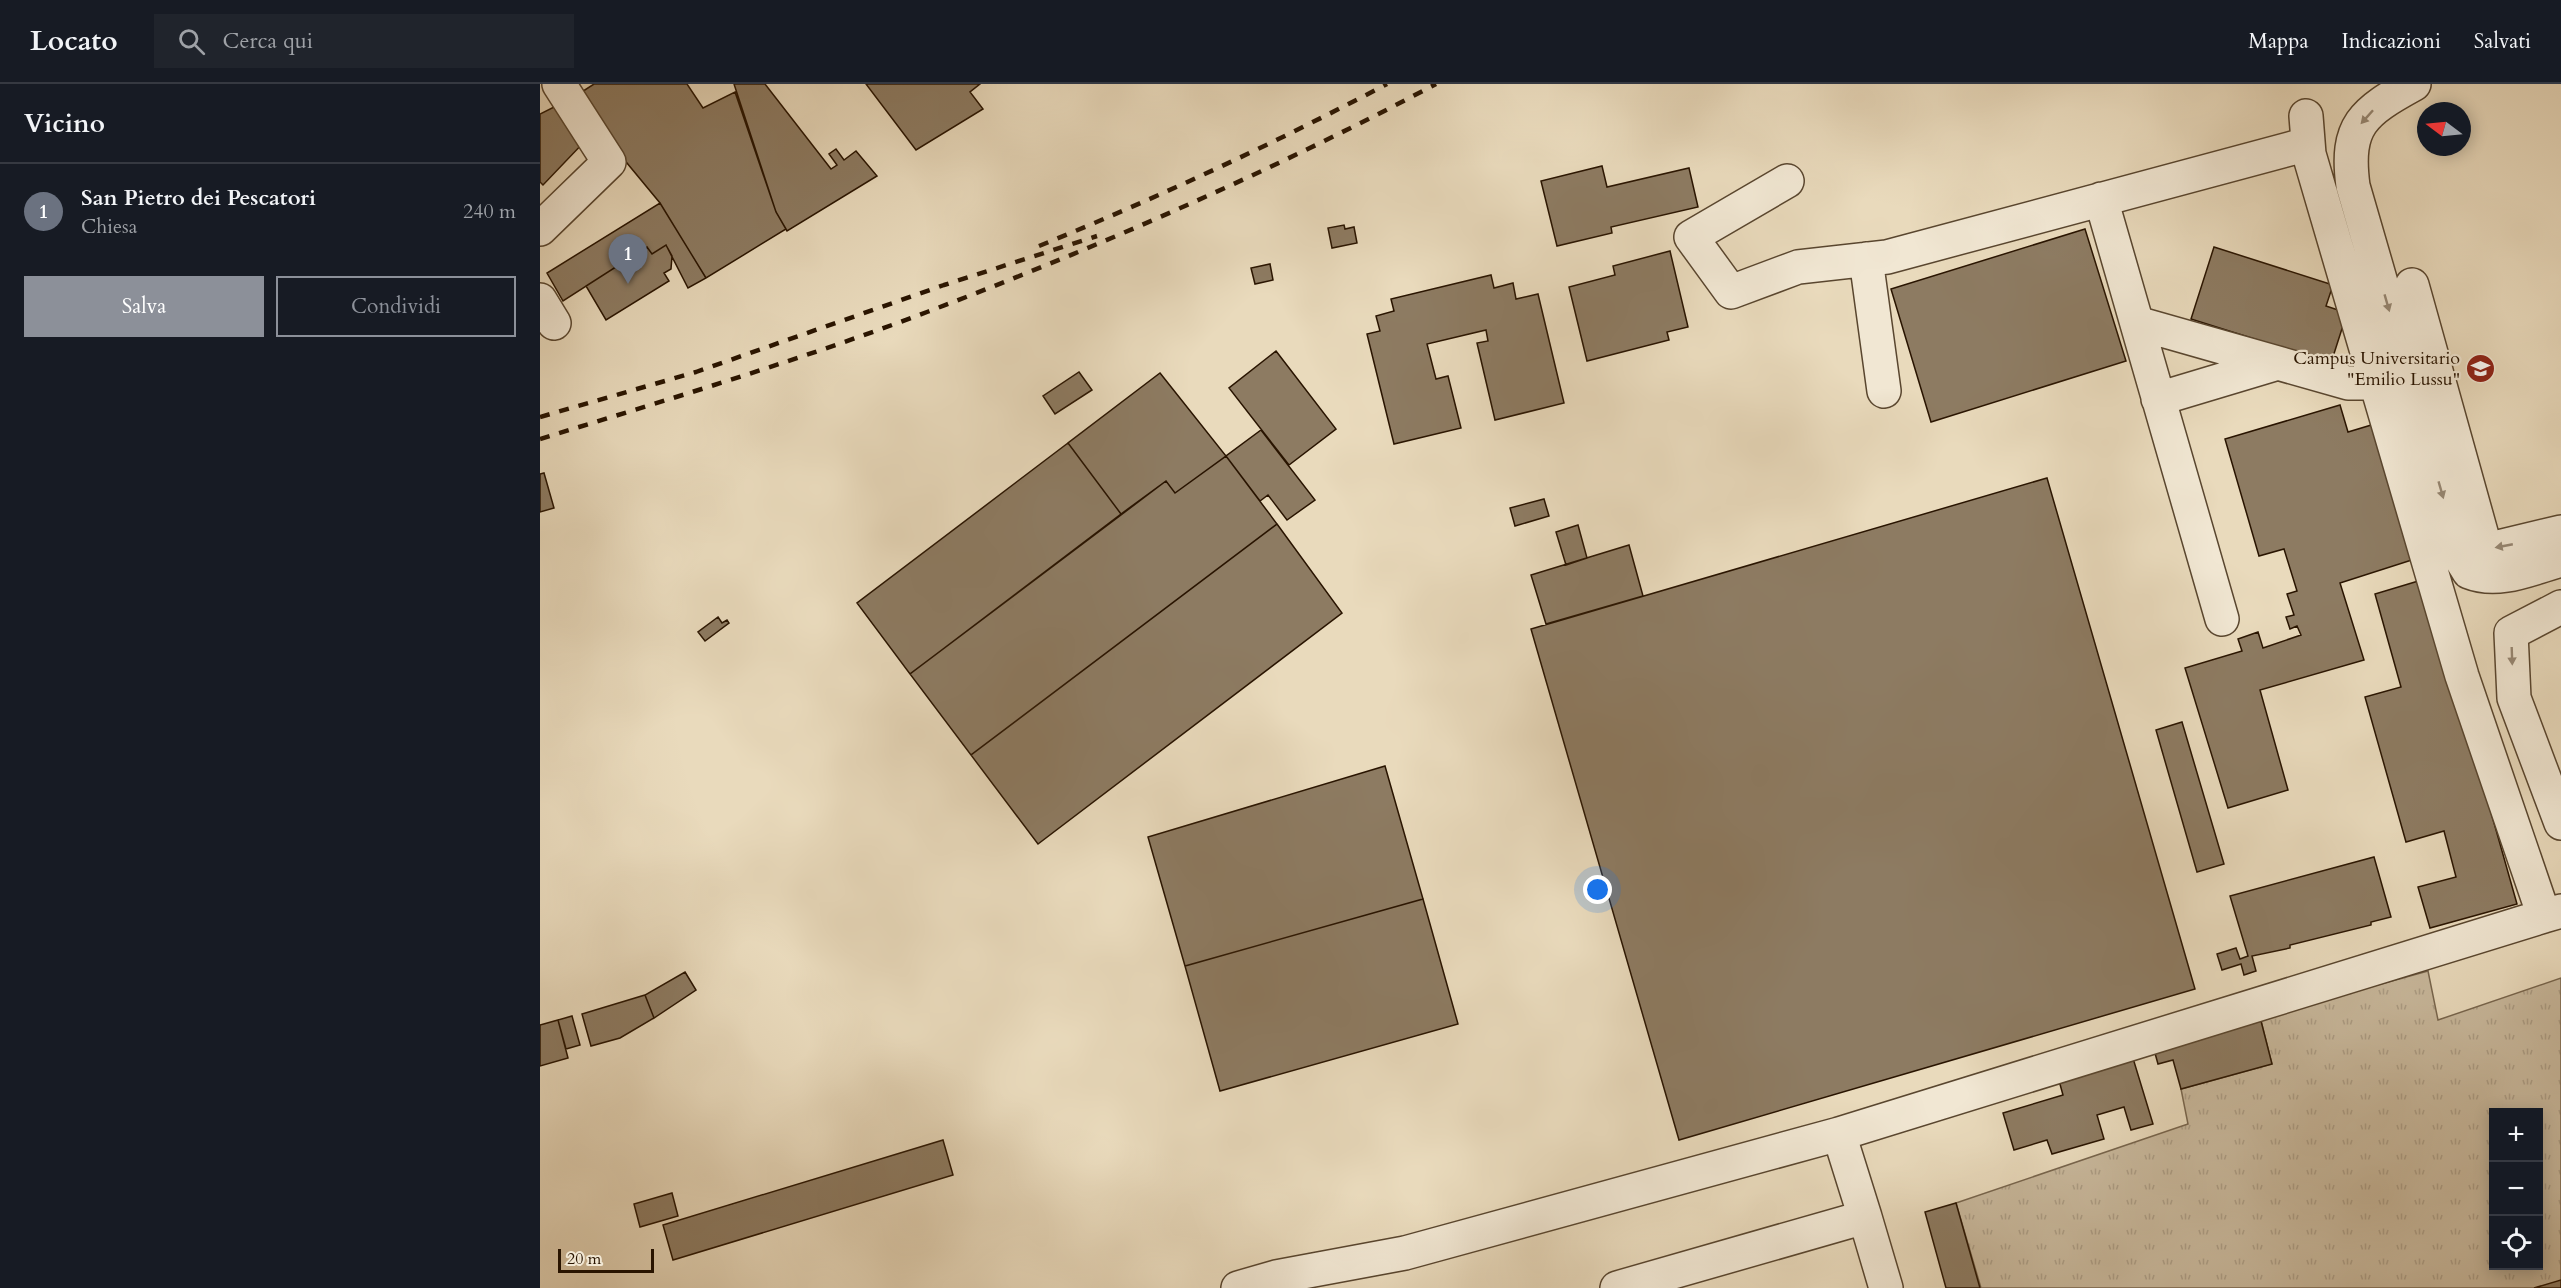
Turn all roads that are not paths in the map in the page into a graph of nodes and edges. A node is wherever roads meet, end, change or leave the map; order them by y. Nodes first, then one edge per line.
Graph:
1 (559, 84) edge
2 (2414, 84) edge
3 (1787, 181) dead end
4 (2101, 199) junction
5 (540, 229) edge
6 (1866, 259) junction
7 (2412, 285) dead end
8 (2137, 323) junction
9 (2278, 363) junction
10 (2376, 383) junction
11 (1884, 391) dead end
12 (2158, 399) junction
13 (2431, 404) junction
14 (2561, 532) edge
15 (2561, 560) edge
16 (2561, 607) edge
17 (2222, 619) dead end
18 (2561, 824) edge
19 (2553, 913) edge
20 (1839, 1134) junction
21 (1865, 1217) junction
22 (1238, 1288) edge
23 (1617, 1288) edge
24 (1886, 1288) edge

1 - 5 lane
2 -> 13 lane
3 - 6 lane
4 - 6 lane
4 - 8 lane
4 - 10 lane
6 - 11 lane
7 - 13 lane
8 - 9 lane
8 - 12 lane
9 - 10 lane
9 - 12 lane
10 - 19 lane
12 - 17 lane
14 -> 13 lane
13 -> 15 lane
16 -> 18 lane
19 - 20 lane
20 - 21 lane
20 - 22 lane
21 - 23 lane
21 - 24 lane

